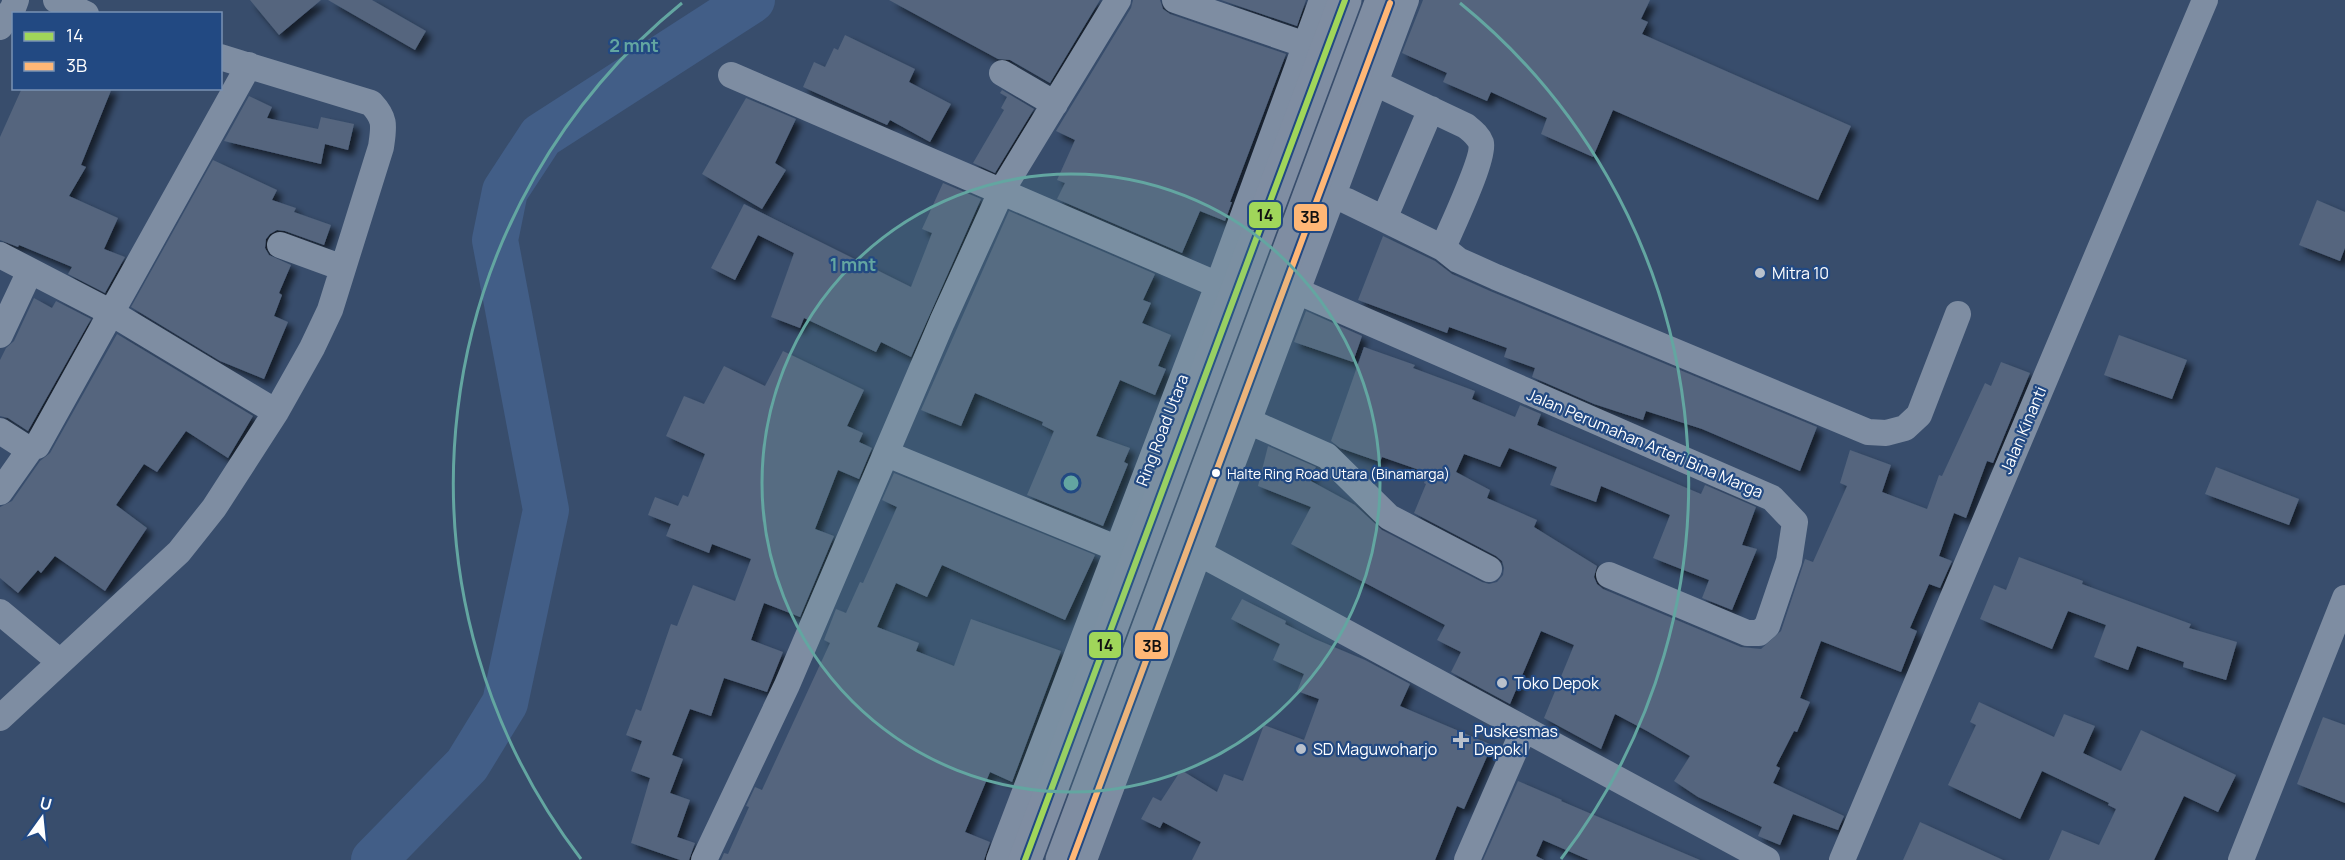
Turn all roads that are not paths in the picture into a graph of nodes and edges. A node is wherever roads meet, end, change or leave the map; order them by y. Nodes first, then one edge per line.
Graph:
1 (16, 0) edge
2 (56, 0) edge
3 (1118, 0) edge
4 (1175, 0) edge
5 (1322, 0) edge
6 (1345, 0) edge
7 (1382, 0) edge
8 (1406, 0) edge
9 (2205, 0) edge
10 (82, 12) edge
11 (0, 27) edge
12 (1305, 45) junction
13 (222, 58) edge
14 (249, 65) junction
15 (1002, 73) dead end
16 (731, 75) dead end
17 (1375, 83) junction
18 (1056, 104) junction
19 (1431, 109) junction
20 (1002, 190) junction
21 (1322, 193) junction
22 (1384, 219) junction
23 (280, 245) dead end
24 (1443, 248) junction
25 (0, 255) edge
26 (343, 268) junction
27 (30, 271) junction
28 (1218, 285) junction
29 (1297, 291) junction
30 (110, 312) junction
31 (1959, 314) dead end
32 (0, 335) edge
33 (276, 412) junction
34 (1248, 421) junction
35 (0, 431) edge
36 (31, 448) junction
37 (887, 454) junction
38 (0, 492) edge
39 (1116, 548) junction
40 (1199, 553) junction
41 (1489, 569) dead end
42 (1609, 575) dead end
43 (2345, 598) edge
44 (0, 612) edge
45 (2340, 628) edge
46 (60, 662) junction
47 (1139, 683) junction
48 (0, 718) edge
49 (1524, 729) junction
50 (1043, 778) junction
51 (704, 860) edge
52 (999, 860) edge
53 (1025, 860) edge
54 (1062, 860) edge
55 (1084, 860) edge
56 (1467, 860) edge
57 (1767, 860) edge
58 (1842, 860) edge
59 (2241, 860) edge

1 - 11 street
2 - 10 street
3 - 18 street
4 - 12 street
5 - 12 street, Ring Road Utara
6 - 50 highway
7 - 21 highway
8 - 17 street
9 - 58 street, Jalan Kinanti
12 - 28 street, Ring Road Utara
13 - 14 street
14 - 26 street
14 - 30 street
15 - 18 street
16 - 20 street
17 - 19 street
17 - 21 street
18 - 20 street
19 - 22 street
19 - 24 street
20 - 28 street
20 - 37 street
21 - 22 street
21 - 29 street
21 - 47 highway
22 - 24 street
23 - 26 street
24 - 31 street
25 - 27 street
26 - 33 street
27 - 30 street
27 - 32 street
28 - 39 street, Ring Road Utara
29 - 34 street
29 - 42 street, Jalan Perumahan Arteri Bina Marga
30 - 33 street
30 - 36 street
33 - 46 street
34 - 40 street
34 - 41 street
35 - 36 street
36 - 38 street
37 - 39 street
37 - 51 street
39 - 50 street, Ring Road Utara
40 - 47 street
40 - 49 street
43 - 45 street
44 - 46 street
45 - 59 street
46 - 48 street
47 - 54 highway
47 - 55 street
49 - 56 street
49 - 57 street
50 - 52 street, Ring Road Utara
50 - 53 highway

